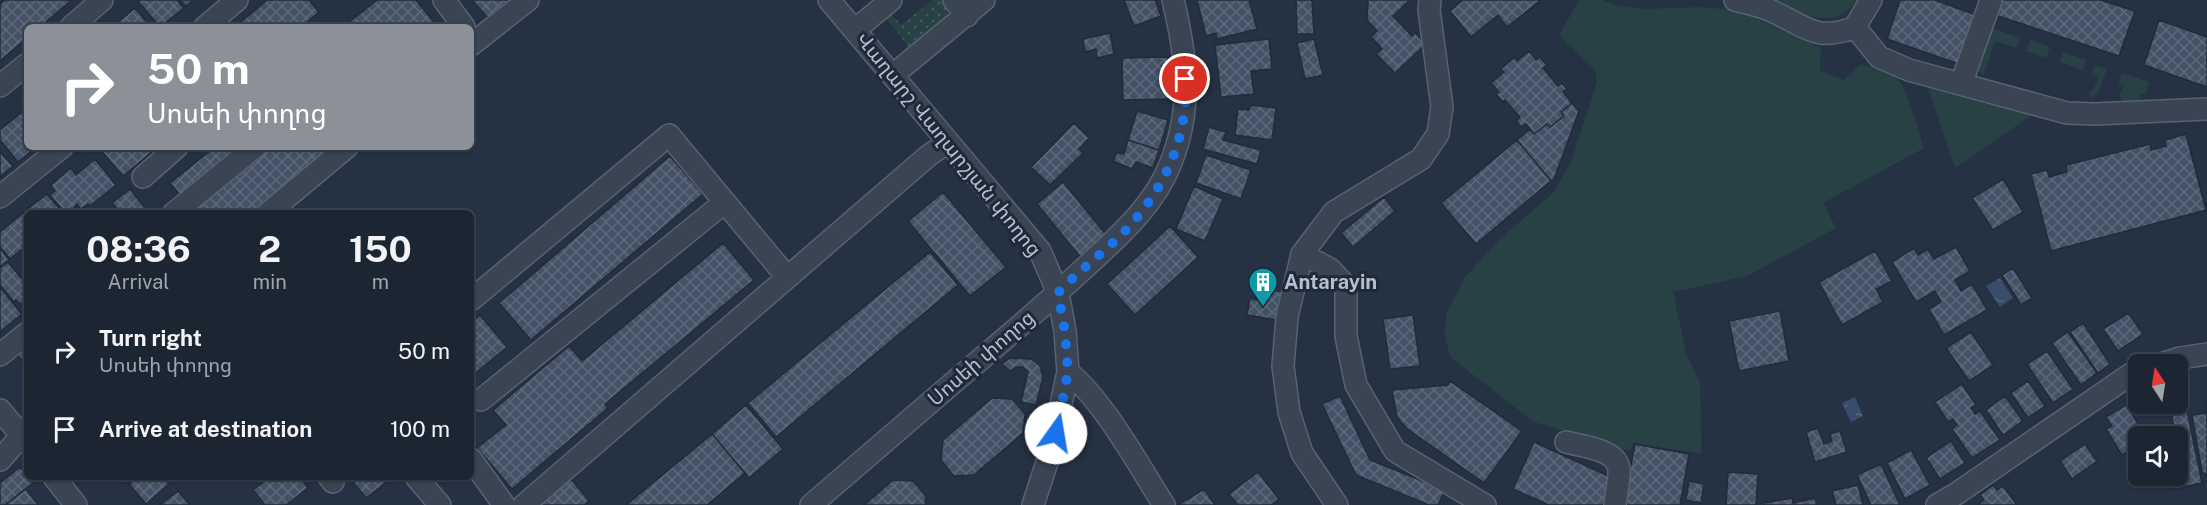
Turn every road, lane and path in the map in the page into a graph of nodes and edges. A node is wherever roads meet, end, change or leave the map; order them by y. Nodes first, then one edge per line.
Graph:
1 (102, 0) edge
2 (237, 0) edge
3 (444, 0) edge
4 (528, 0) edge
5 (830, 0) edge
6 (891, 0) edge
7 (984, 0) edge
8 (1173, 0) edge
9 (1430, 0) edge
10 (1735, 0) edge
11 (1871, 0) edge
12 (1991, 0) edge
13 (960, 8) edge
14 (74, 24) edge
15 (209, 24) edge
16 (461, 24) edge
17 (1855, 27) junction
18 (855, 30) junction
19 (474, 34) edge
20 (24, 68) edge
21 (893, 75) junction
22 (1962, 84) junction
23 (0, 86) edge
24 (2207, 109) edge
25 (948, 142) junction
26 (58, 150) edge
27 (174, 150) edge
28 (251, 150) edge
29 (343, 150) edge
30 (143, 177) dead end
31 (0, 197) edge
32 (725, 202) junction
33 (178, 210) edge
34 (272, 210) edge
35 (1302, 254) junction
36 (787, 277) junction
37 (1058, 293) junction
38 (474, 298) edge
39 (24, 335) edge
40 (2207, 354) edge
41 (0, 355) edge
42 (2188, 357) edge
43 (1068, 372) junction
44 (2128, 376) edge
45 (481, 400) dead end
46 (17, 424) edge
47 (1566, 442) dead end
48 (0, 460) edge
49 (474, 463) edge
50 (56, 480) edge
51 (419, 480) edge
52 (1031, 504) edge
53 (76, 505) edge
54 (440, 505) edge
55 (504, 505) edge
56 (524, 505) edge
57 (811, 505) edge
58 (1164, 505) edge
59 (1337, 505) edge
60 (1485, 505) edge
61 (1614, 505) edge
62 (1937, 505) edge

1 - 14 street
2 - 15 street
3 - 16 street
4 - 19 street
5 - 18 street, Վաղարշ Վաղարշյան փողոց
6 - 18 street
7 - 13 street
8 - 37 street, Սոսեի փողոց
9 - 35 street
10 - 17 street
11 - 17 street
12 - 22 street
13 - 21 street
17 - 22 street
18 - 21 street, Վաղարշ Վաղարշյան փողոց
20 - 23 street
21 - 25 street, Վաղարշ Վաղարշյան փողոց
22 - 24 street
25 - 36 street
25 - 37 street, Վաղարշ Վաղարշյան փողոց
26 - 31 street
27 - 30 street
28 - 33 street
29 - 34 street
32 - 36 street
32 - 38 street
32 - 45 street
35 - 59 street
35 - 60 street
36 - 56 street
37 - 43 street, Վաղարշ Վաղարշյան փողոց
37 - 57 street, Սոսեի փողոց
39 - 41 street
40 - 42 street
43 - 52 street, Վաղարշ Վաղարշյան փողոց
43 - 58 street
44 - 62 street
46 - 48 street
47 - 61 street
49 - 55 street
50 - 53 street
51 - 54 street

